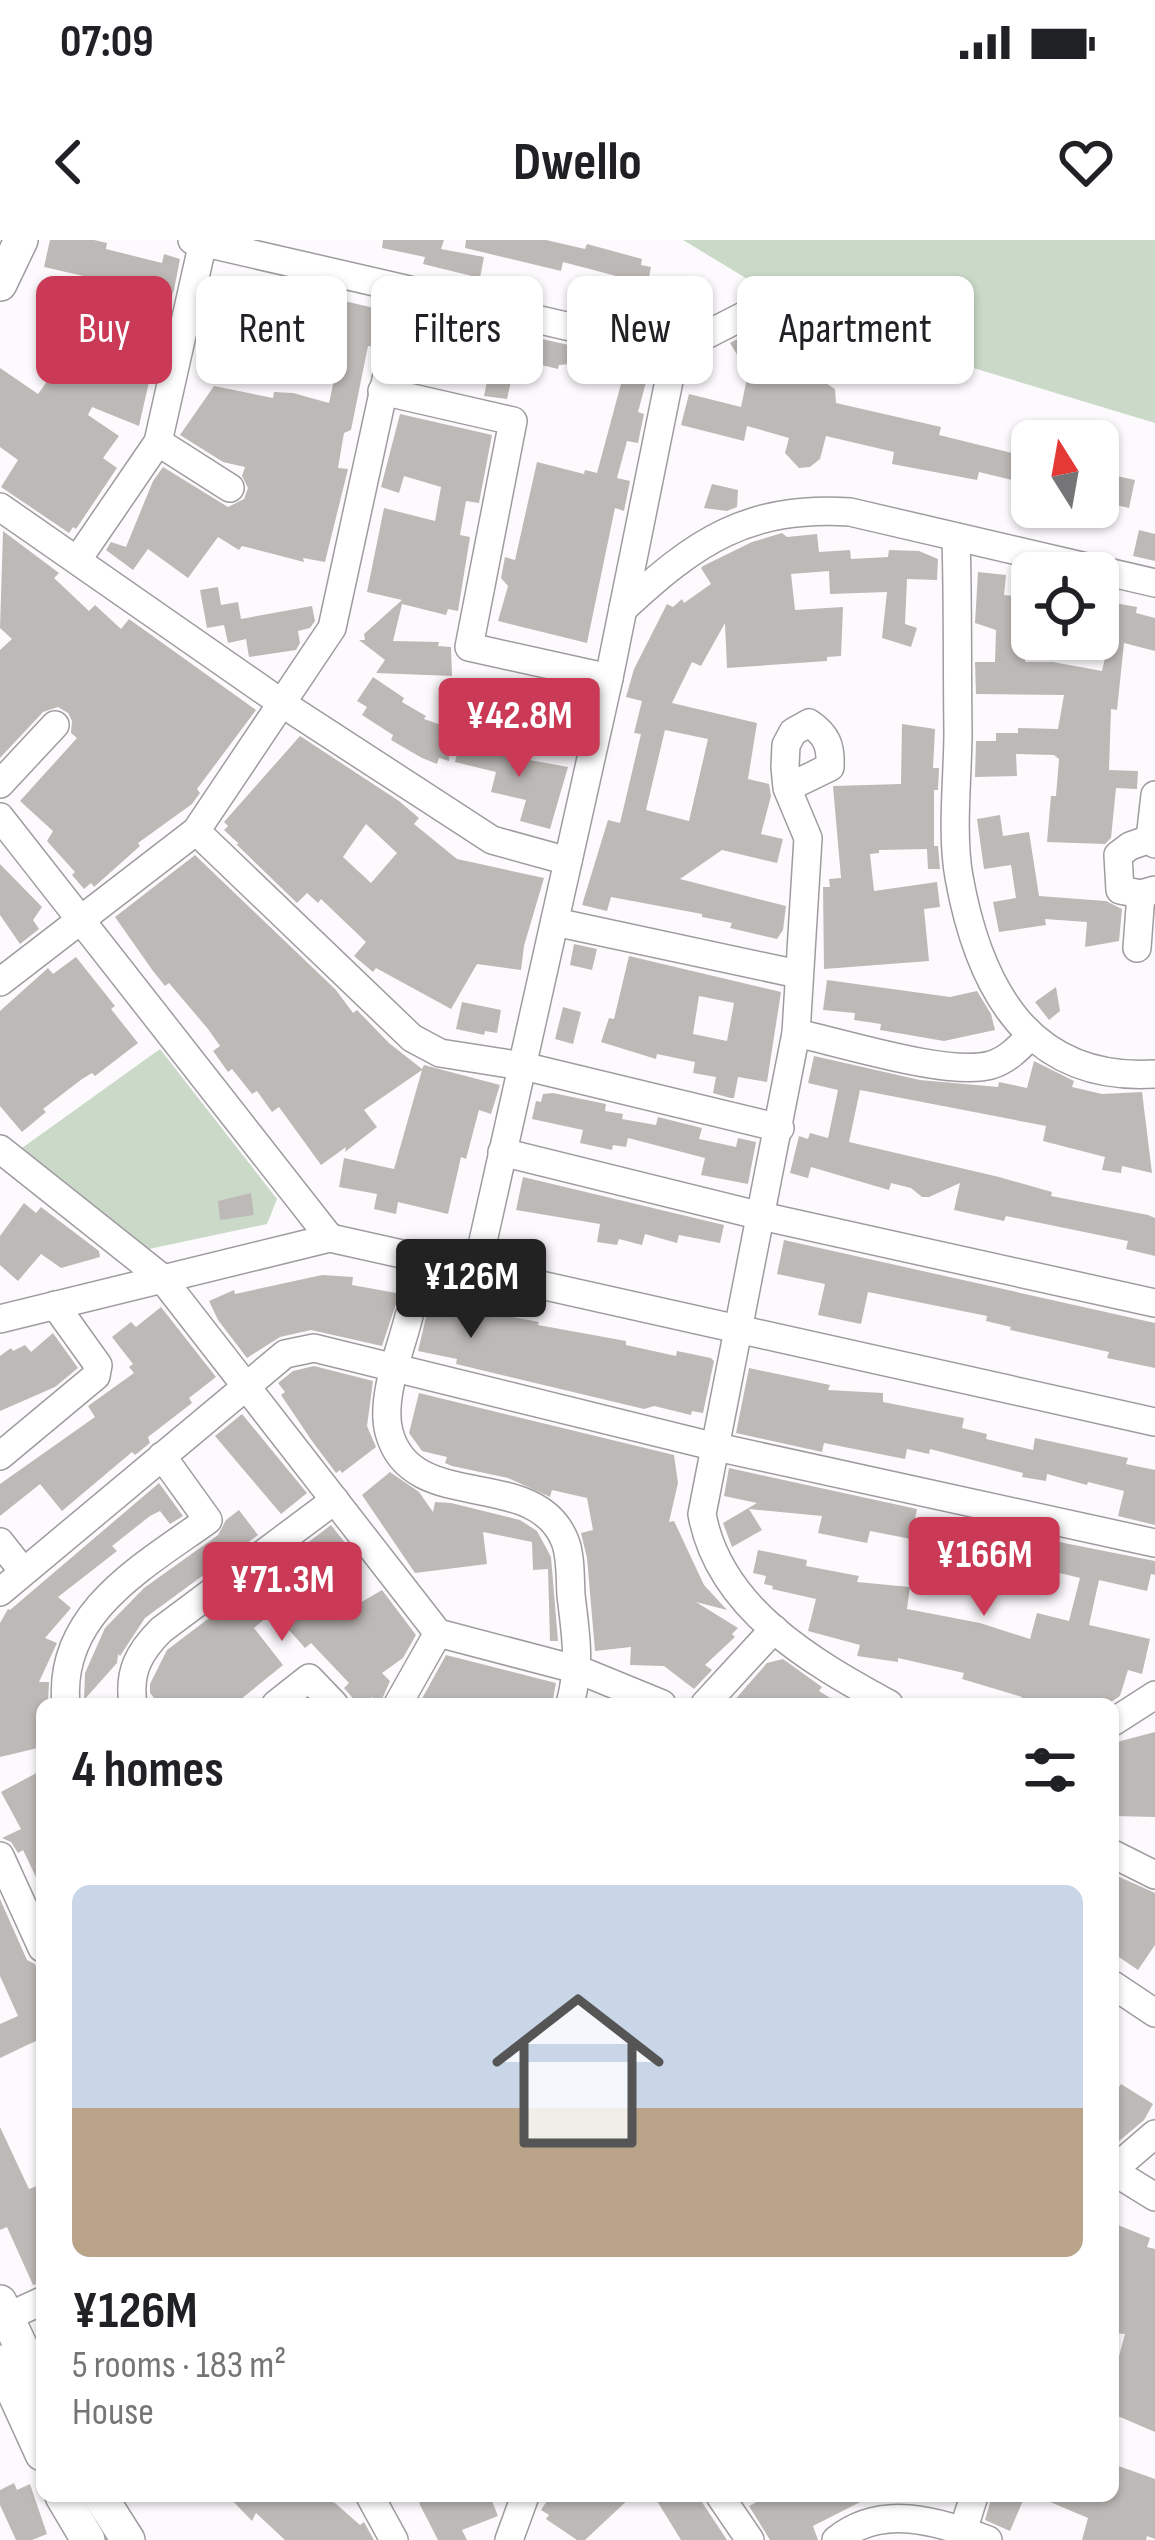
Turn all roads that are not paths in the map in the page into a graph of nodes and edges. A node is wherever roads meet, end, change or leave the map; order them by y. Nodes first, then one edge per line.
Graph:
1 (21, 240) edge
2 (198, 241) edge
3 (264, 249) edge
4 (371, 282) edge
5 (0, 284) edge
6 (384, 384) edge
7 (668, 384) edge
8 (382, 391) junction
9 (158, 442) junction
10 (230, 488) dead end
11 (0, 507) edge
12 (956, 538) junction
13 (78, 559) junction
14 (1155, 583) edge
15 (623, 609) junction
16 (609, 678) junction
17 (283, 704) junction
18 (55, 725) dead end
19 (0, 784) edge
20 (787, 788) dead end
21 (1155, 795) edge
22 (0, 817) edge
23 (196, 831) junction
24 (1152, 842) edge
25 (568, 861) junction
26 (1148, 892) edge
27 (80, 919) junction
28 (555, 922) junction
29 (1137, 948) dead end
30 (798, 974) junction
31 (0, 982) edge
32 (796, 1033) junction
33 (1029, 1037) junction
34 (523, 1066) junction
35 (1155, 1073) edge
36 (780, 1127) junction
37 (0, 1149) edge
38 (502, 1151) junction
39 (761, 1216) junction
40 (330, 1238) junction
41 (477, 1268) junction
42 (161, 1277) junction
43 (1155, 1303) edge
44 (55, 1305) junction
45 (409, 1316) dead end
46 (0, 1319) edge
47 (736, 1326) junction
48 (396, 1368) junction
49 (246, 1385) junction
50 (1155, 1422) edge
51 (712, 1446) junction
52 (0, 1456) edge
53 (163, 1456) junction
54 (335, 1500) junction
55 (0, 1542) edge
56 (1155, 1544) edge
57 (22, 1570) junction
58 (0, 1592) edge
59 (774, 1629) junction
60 (438, 1633) junction
61 (579, 1670) junction
62 (1155, 1695) edge
63 (66, 1698) edge
64 (132, 1698) edge
65 (284, 1698) edge
66 (328, 1698) edge
67 (401, 1698) edge
68 (572, 1698) edge
69 (647, 1698) edge
70 (711, 1698) edge
71 (878, 1698) edge
72 (1119, 1718) edge
73 (0, 1856) edge
74 (1119, 1857) edge
75 (1155, 1875) edge
76 (36, 1935) edge
77 (1119, 1989) edge
78 (1155, 2013) edge
79 (1155, 2134) edge
80 (1119, 2166) edge
81 (1119, 2175) edge
82 (1155, 2197) edge
83 (36, 2302) edge
84 (3, 2309) edge
85 (0, 2362) edge
86 (36, 2379) edge
87 (36, 2441) edge
88 (66, 2502) edge
89 (104, 2502) edge
90 (368, 2502) edge
91 (523, 2502) edge
92 (724, 2502) edge
93 (974, 2502) edge
94 (975, 2535) edge
95 (88, 2540) edge
96 (128, 2540) edge
97 (394, 2540) edge
98 (509, 2540) edge
99 (750, 2540) edge
100 (836, 2540) edge

1 - 5 main road
2 - 3 street
2 - 9 street
3 - 4 street
6 - 8 street
7 - 15 street
8 - 16 street
8 - 17 street
9 - 10 street
9 - 13 street
11 - 13 street
12 - 14 street
12 - 15 street
12 - 33 street
13 - 17 street
15 - 16 street
16 - 25 street
17 - 23 street
17 - 25 street
18 - 19 street
20 - 30 street
21 - 24 street
22 - 27 street
23 - 27 street
23 - 34 street
24 - 26 street
25 - 28 street
26 - 29 street
27 - 31 street
27 - 40 street
28 - 30 street
28 - 34 street
30 - 32 street
32 - 33 street
32 - 36 street
33 - 35 street
34 - 36 street
34 - 38 street
36 - 39 street
37 - 42 street
38 - 39 street
38 - 41 street
39 - 43 street
39 - 47 street
40 - 41 street
40 - 42 street
41 - 47 street
42 - 44 street
42 - 49 street
44 - 46 street
44 - 52 street
45 - 48 street
47 - 50 street
47 - 51 street
48 - 49 street
48 - 51 street
48 - 61 street
49 - 53 street
49 - 54 street
51 - 56 street
51 - 59 street
53 - 57 street
53 - 63 street
54 - 60 street
54 - 64 street
55 - 57 street
57 - 58 street
59 - 70 street
59 - 71 street
60 - 61 street
60 - 67 street
61 - 68 street
61 - 69 street
62 - 72 street
65 - 66 street
73 - 76 street
74 - 75 street
77 - 78 street
79 - 80 street
81 - 82 street
83 - 84 street
84 - 86 main road
85 - 87 main road
88 - 95 main road
89 - 96 main road
90 - 97 street
91 - 98 street
92 - 99 street
93 - 94 street
94 - 100 street

